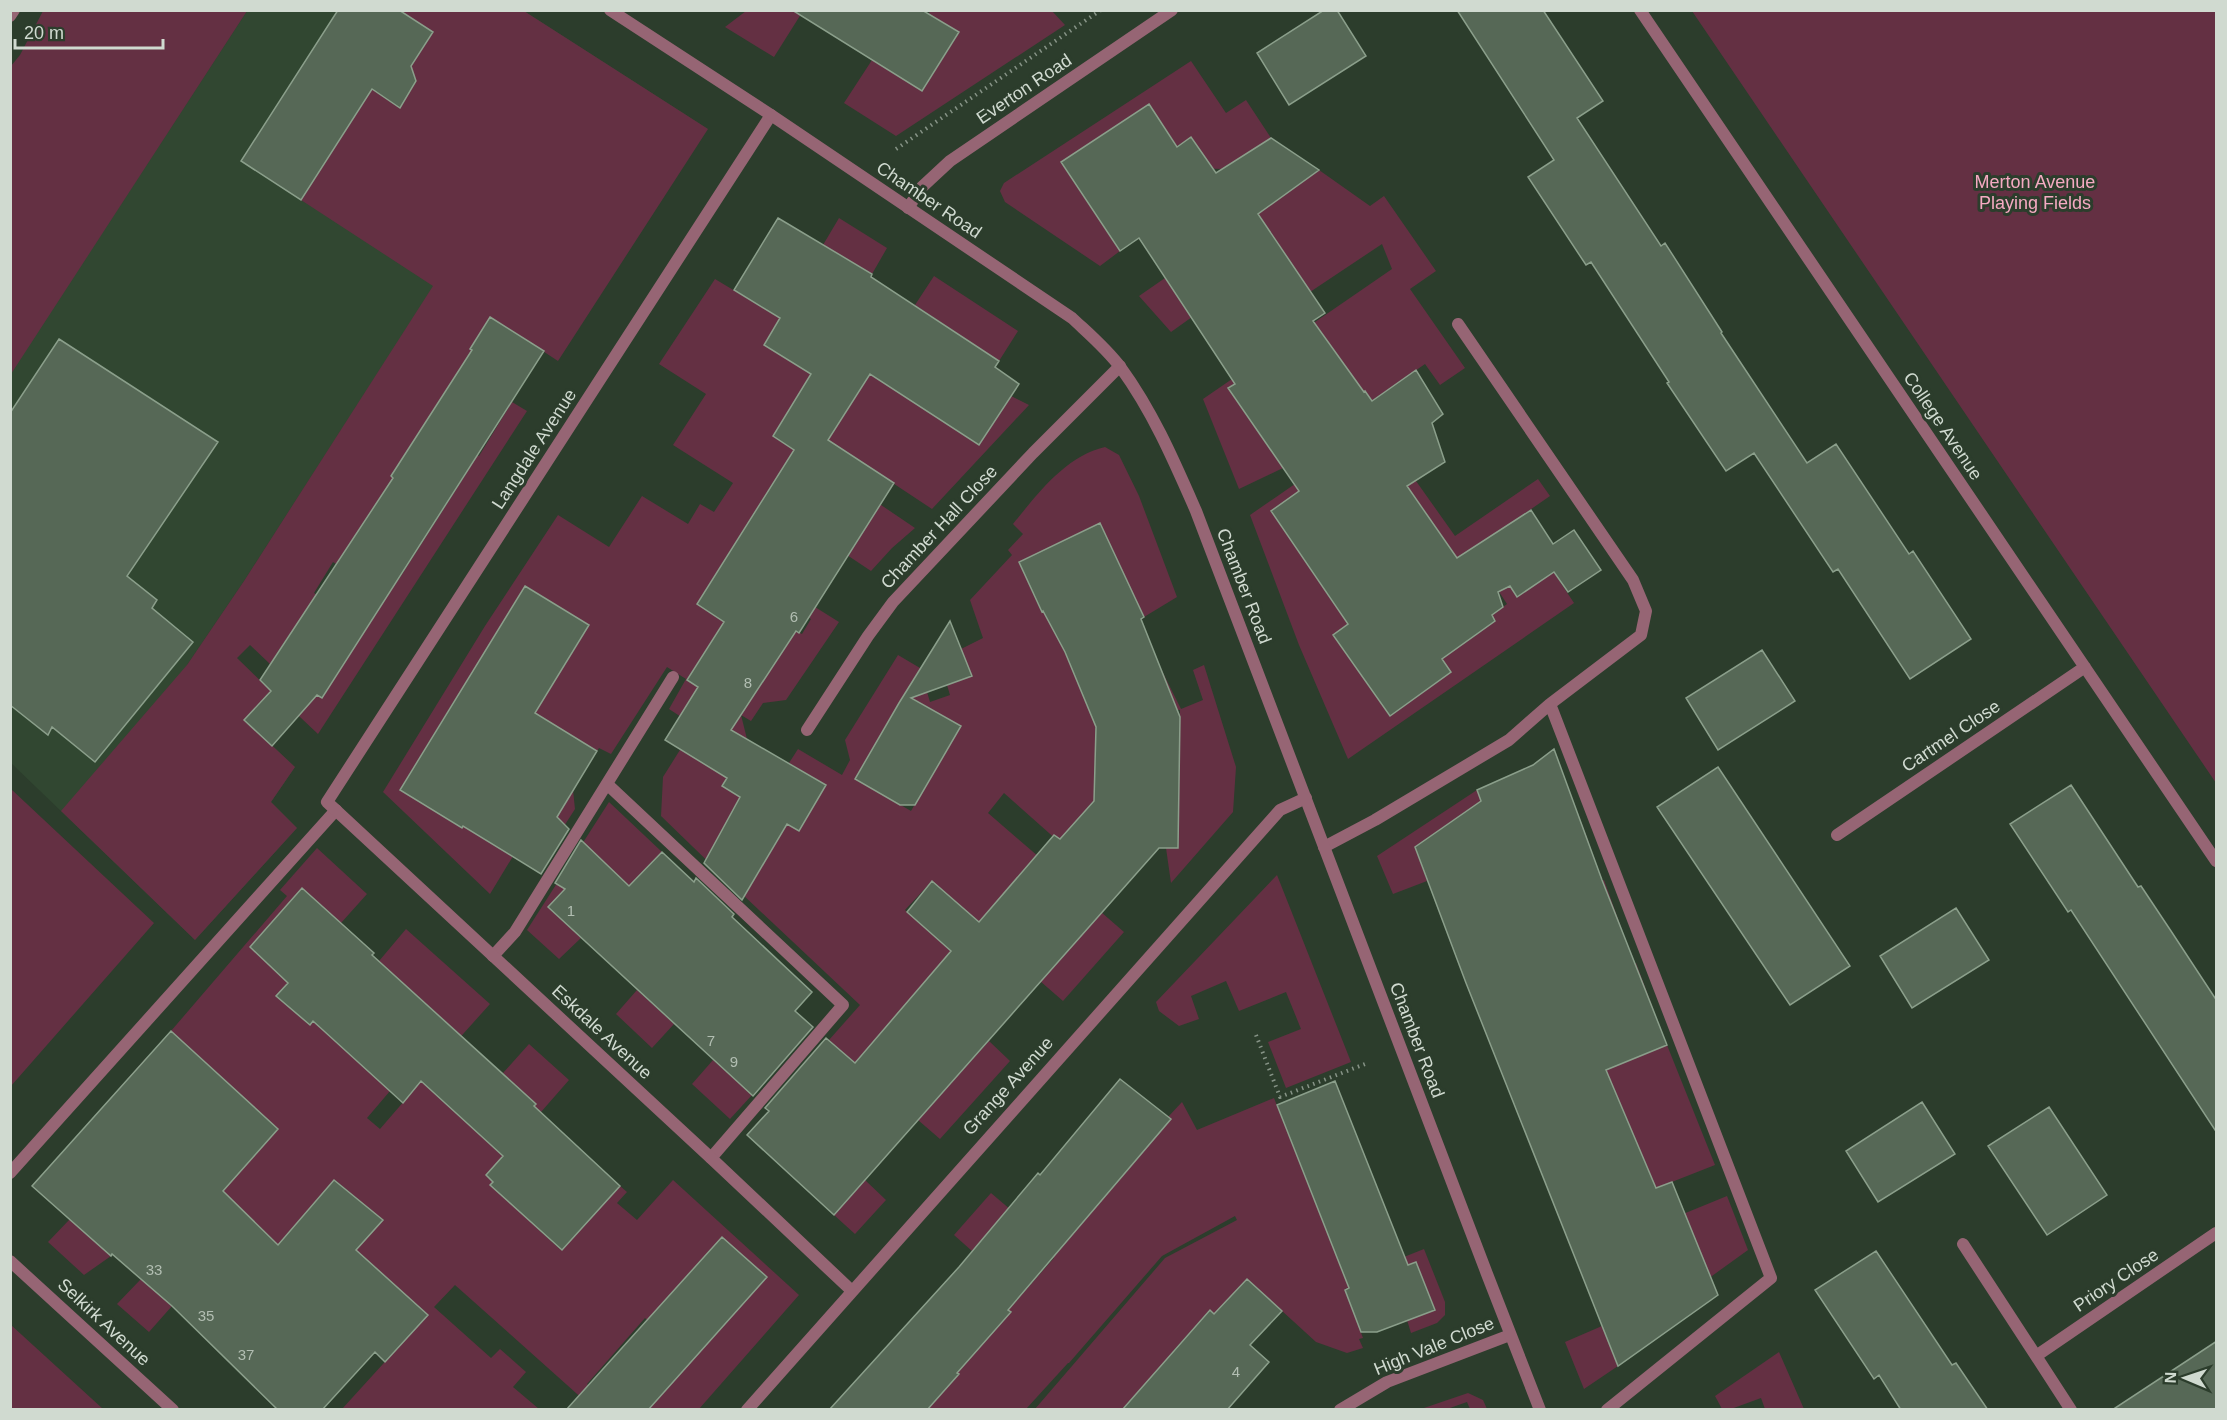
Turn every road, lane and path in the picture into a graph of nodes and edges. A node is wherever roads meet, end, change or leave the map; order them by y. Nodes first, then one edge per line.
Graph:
1 (14, 10) edge
2 (610, 10) edge
3 (1101, 10) edge
4 (1172, 10) edge
5 (1640, 10) edge
6 (10, 16) edge
7 (771, 115) junction
8 (896, 148) dead end
9 (908, 208) junction
10 (1458, 324) dead end
11 (1120, 366) junction
12 (2085, 667) junction
13 (673, 676) dead end
14 (1550, 704) junction
15 (807, 730) dead end
16 (607, 784) junction
17 (1306, 798) junction
18 (331, 806) junction
19 (1837, 835) dead end
20 (1324, 847) junction
21 (2217, 861) edge
22 (494, 956) junction
23 (1256, 1035) dead end
24 (1365, 1064) dead end
25 (711, 1158) junction
26 (10, 1173) edge
27 (2217, 1233) edge
28 (1964, 1244) dead end
29 (10, 1261) edge
30 (852, 1291) junction
31 (1510, 1335) junction
32 (2036, 1356) junction
33 (173, 1410) edge
34 (747, 1410) edge
35 (1340, 1410) edge
36 (1540, 1410) edge
37 (1607, 1410) edge
38 (2071, 1410) edge

1 - 6 street
2 - 7 street, Chamber Road
3 - 8 path
4 - 9 street, Everton Road
5 - 12 street, College Avenue
7 - 9 street, Chamber Road
7 - 18 street, Langdale Avenue
9 - 11 street, Chamber Road
10 - 14 street
11 - 15 street, Chamber Hall Close
11 - 17 street, Chamber Road
12 - 19 street, Cartmel Close
12 - 21 street, College Avenue
13 - 16 street
14 - 20 street
14 - 37 street
16 - 22 street
16 - 25 street
17 - 20 street, Chamber Road
17 - 30 street, Grange Avenue
18 - 22 street, Eskdale Avenue
18 - 26 street, Langdale Avenue
20 - 31 street, Chamber Road
22 - 25 street, Eskdale Avenue
23 - 24 path
25 - 30 street, Eskdale Avenue
27 - 32 street, Priory Close
28 - 32 street
29 - 33 street, Selkirk Avenue
30 - 34 street, Grange Avenue
31 - 35 street, High Vale Close
31 - 36 street, Chamber Road
32 - 38 street

